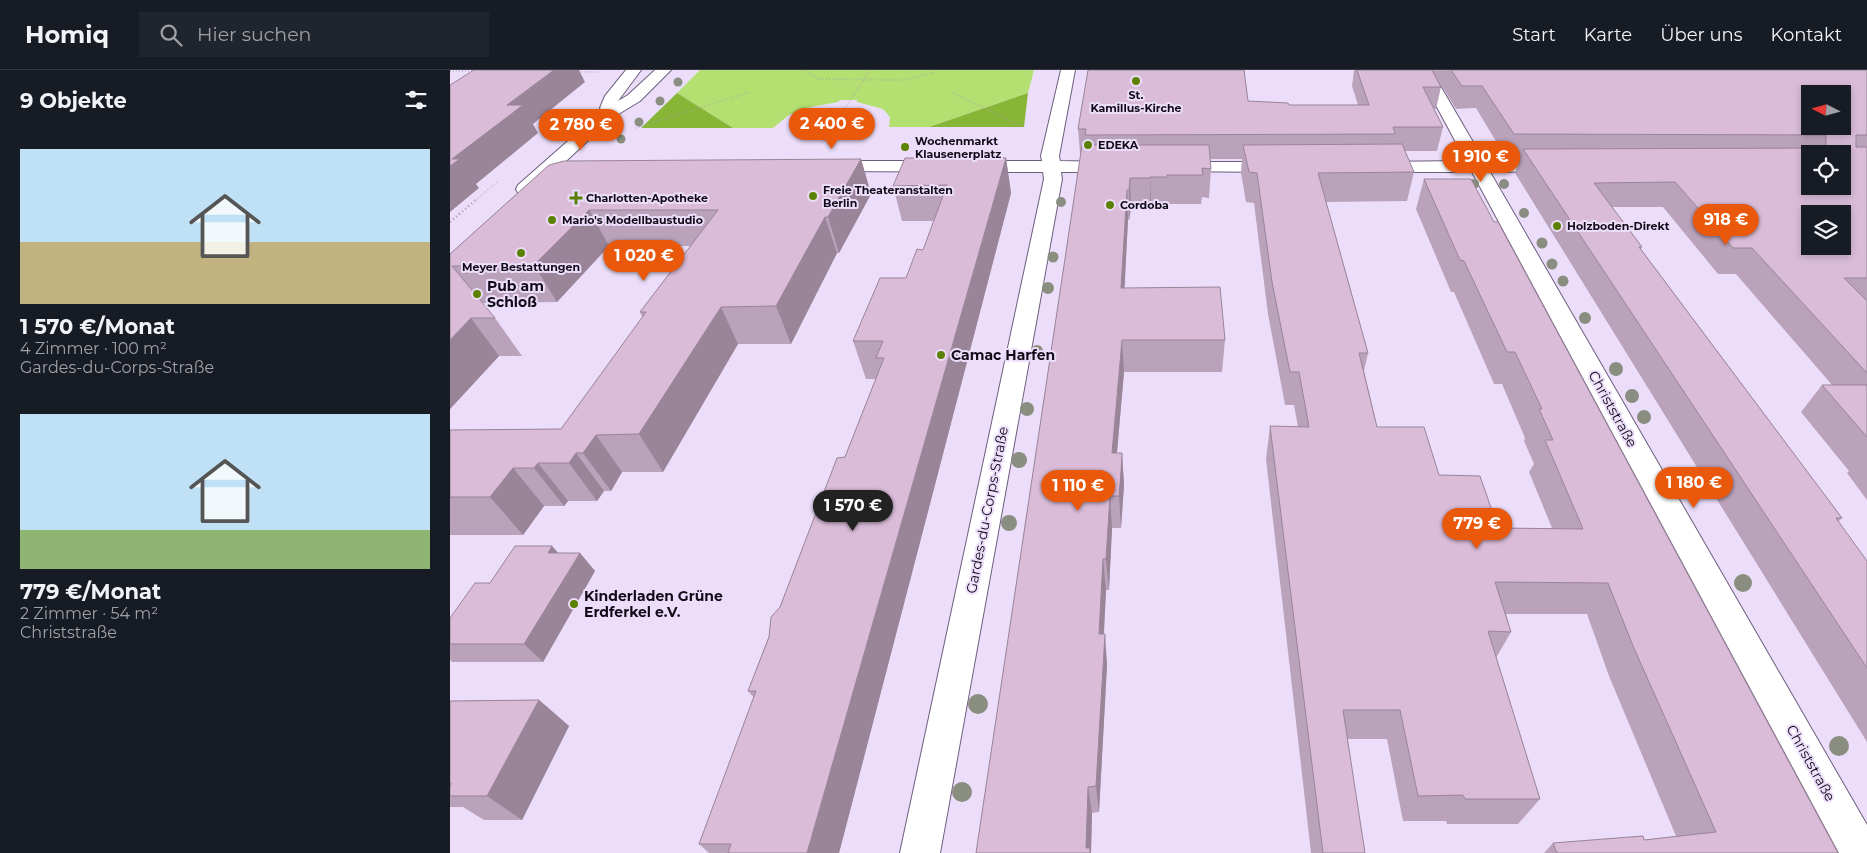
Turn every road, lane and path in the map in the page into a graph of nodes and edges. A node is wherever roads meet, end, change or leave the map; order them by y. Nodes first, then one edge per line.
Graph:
1 (476, 70) edge
2 (634, 70) edge
3 (664, 70) edge
4 (805, 70) edge
5 (870, 70) edge
6 (935, 70) edge
7 (1068, 70) edge
8 (1424, 70) edge
9 (450, 71) edge
10 (572, 72) dead end
11 (602, 72) dead end
12 (864, 80) junction
13 (750, 92) dead end
14 (953, 93) dead end
15 (606, 115) junction
16 (1024, 127) dead end
17 (633, 129) dead end
18 (820, 147) dead end
19 (808, 166) edge
20 (1364, 166) edge
21 (1478, 166) junction
22 (1573, 166) edge
23 (549, 167) junction
24 (575, 167) edge
25 (1128, 167) edge
26 (1157, 167) edge
27 (1295, 167) edge
28 (1052, 168) junction
29 (514, 199) edge
30 (920, 853) edge
31 (1861, 853) edge

1 - 9 path
2 - 15 street
3 - 15 street
4 - 12 path
5 - 12 path
6 - 12 path
7 - 28 street, Gardes-du-Corps-Straße
8 - 21 street, Christstraße
10 - 11 path
12 - 18 path
13 - 17 path
14 - 16 path
15 - 23 street
19 - 28 street
20 - 21 street
21 - 22 street
21 - 31 street, Christstraße
23 - 24 street
23 - 29 street
25 - 28 street
26 - 27 street
28 - 30 street, Gardes-du-Corps-Straße

